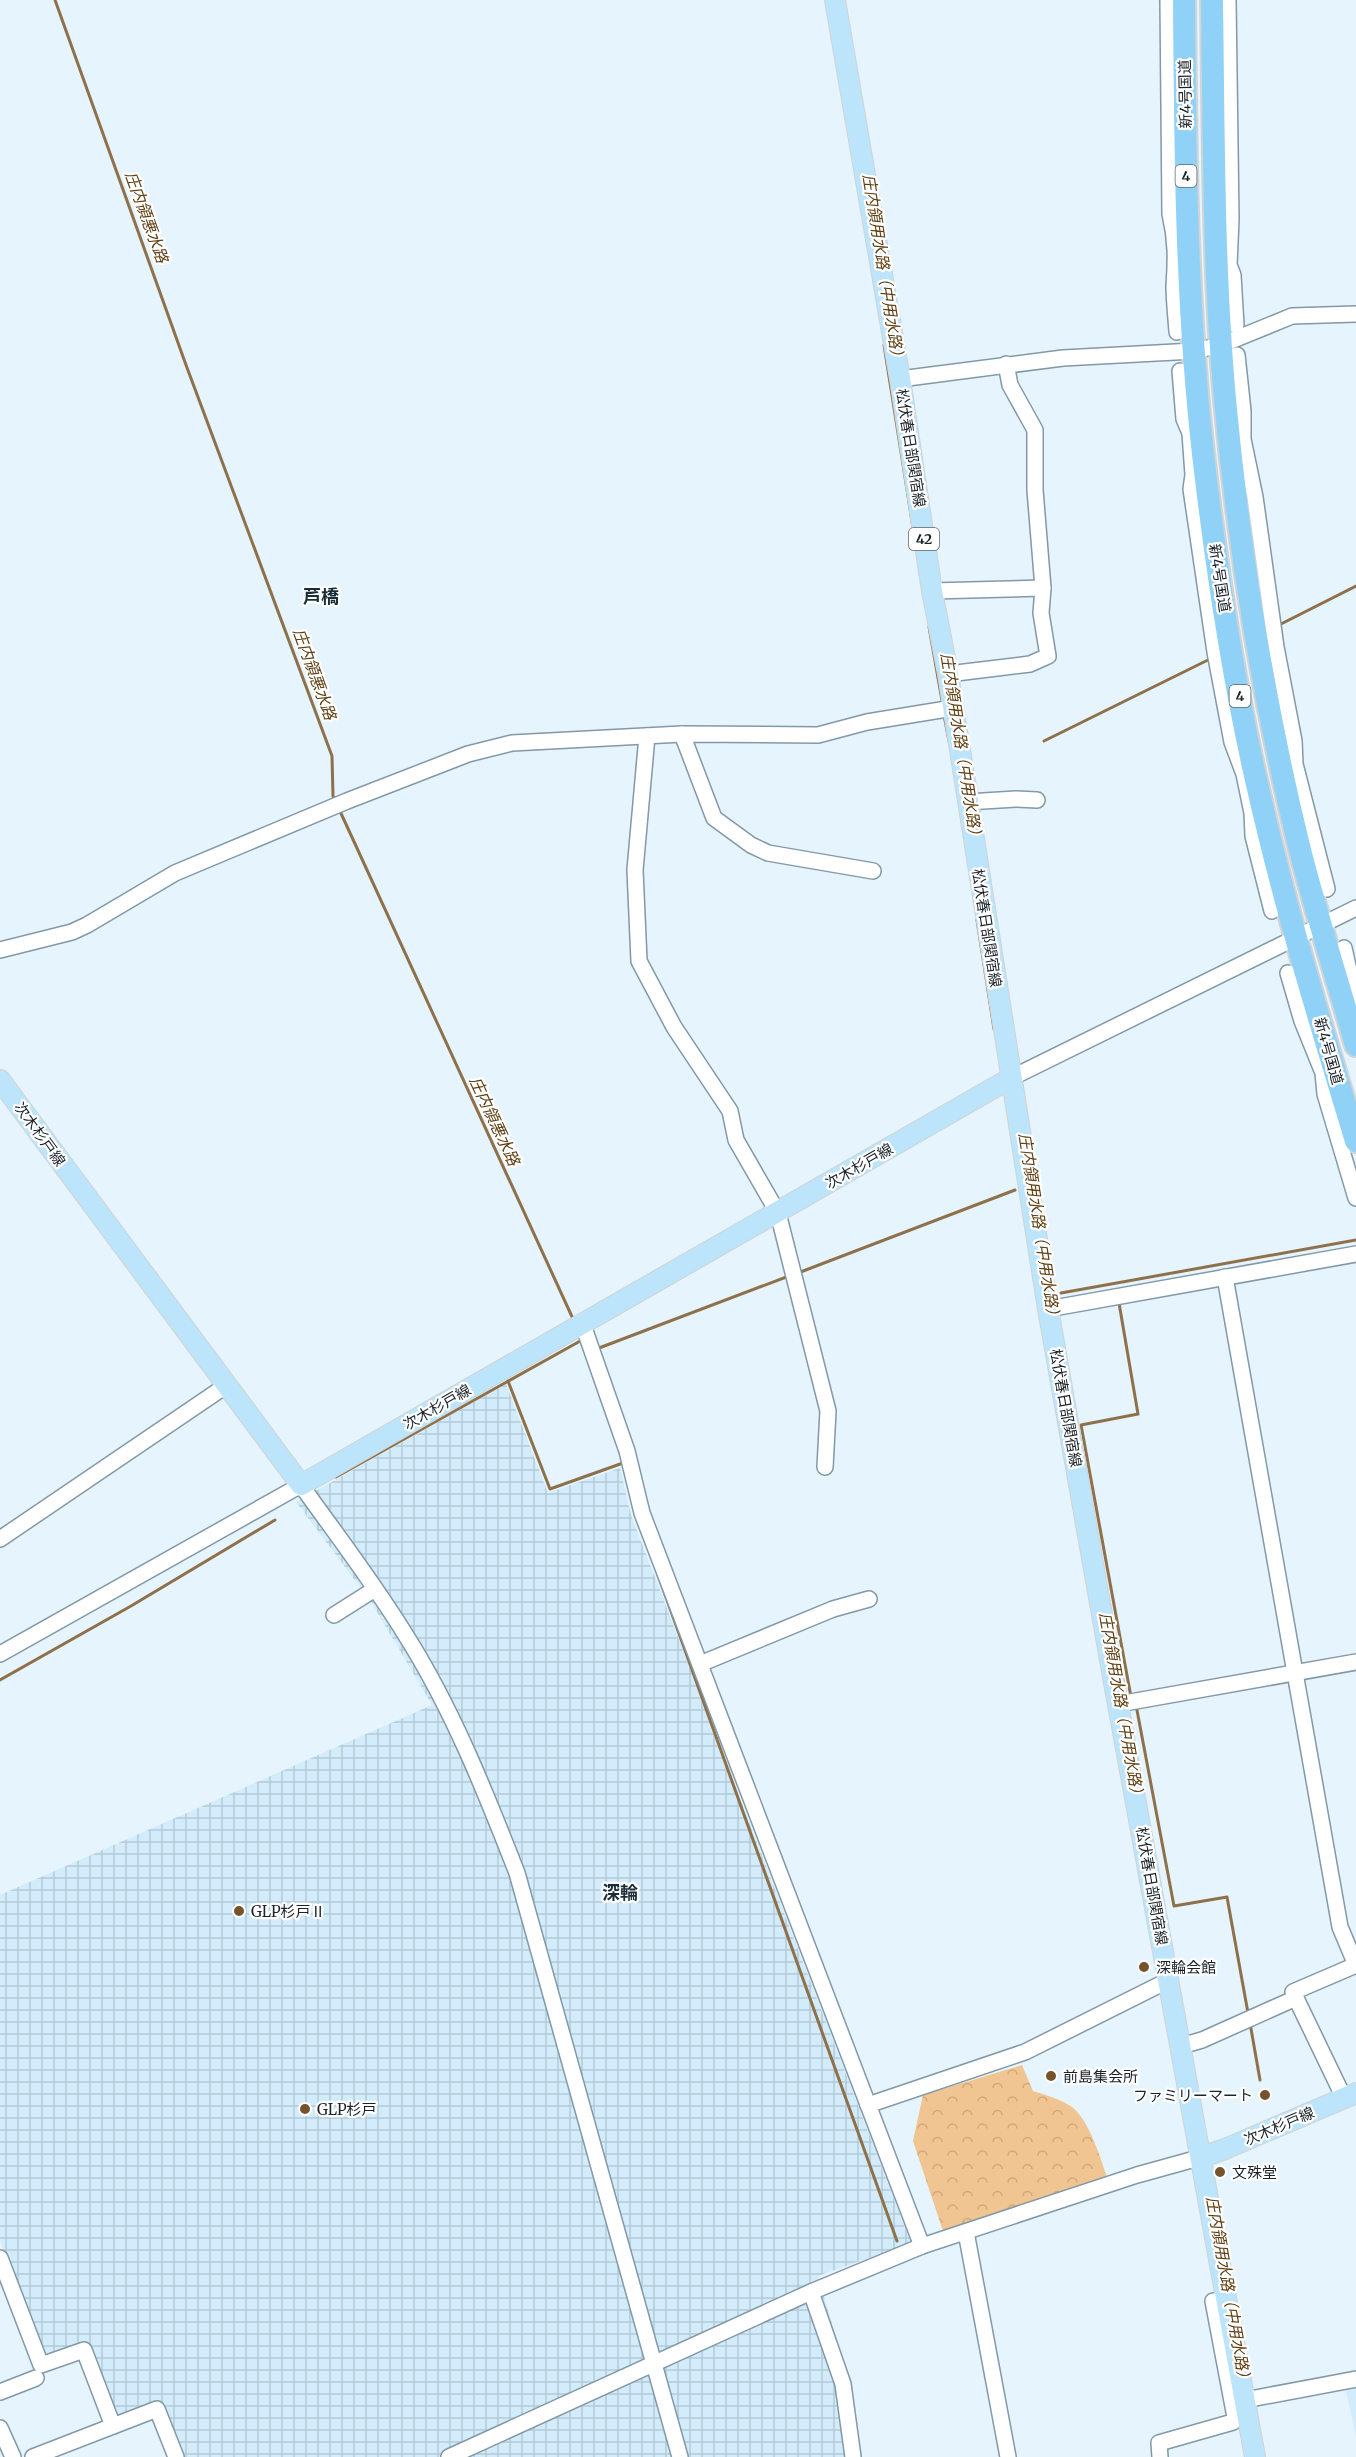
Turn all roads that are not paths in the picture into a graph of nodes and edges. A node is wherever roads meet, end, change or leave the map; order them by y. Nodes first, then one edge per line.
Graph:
1 (835, 0) edge
2 (1168, 0) edge
3 (1184, 0) edge
4 (1212, 0) edge
5 (1228, 0) edge
6 (1222, 251) junction
7 (1182, 254) junction
8 (1356, 314) edge
9 (1236, 326) dead end
10 (1177, 332) dead end
11 (1229, 350) junction
12 (1194, 351) junction
13 (1006, 364) junction
14 (1180, 371) dead end
15 (900, 379) junction
16 (1197, 451) junction
17 (1042, 588) junction
18 (932, 591) junction
19 (948, 674) junction
20 (953, 708) junction
21 (682, 735) junction
22 (647, 736) junction
23 (1291, 780) junction
24 (1253, 792) junction
25 (1037, 800) dead end
26 (967, 802) junction
27 (873, 871) dead end
28 (1328, 889) dead end
29 (1356, 908) edge
30 (1272, 911) dead end
31 (1320, 926) junction
32 (1295, 938) junction
33 (1344, 948) dead end
34 (0, 950) edge
35 (1288, 973) dead end
36 (1351, 999) edge
37 (1356, 1046) edge
38 (1323, 1055) junction
39 (1011, 1078) junction
40 (0, 1080) edge
41 (1356, 1141) edge
42 (1356, 1198) edge
43 (778, 1213) junction
44 (1356, 1254) edge
45 (1225, 1277) junction
46 (1048, 1309) junction
47 (583, 1324) junction
48 (227, 1385) junction
49 (825, 1467) dead end
50 (301, 1485) junction
51 (0, 1539) edge
52 (375, 1589) junction
53 (869, 1599) dead end
54 (334, 1615) dead end
55 (0, 1654) edge
56 (1356, 1662) edge
57 (700, 1664) junction
58 (1294, 1673) junction
59 (1119, 1704) junction
60 (1356, 1965) edge
61 (1170, 1984) junction
62 (1296, 1998) junction
63 (1181, 2046) junction
64 (1352, 2095) edge
65 (868, 2105) junction
66 (1202, 2157) junction
67 (966, 2232) junction
68 (922, 2246) junction
69 (0, 2258) edge
70 (811, 2292) junction
71 (1213, 2301) dead end
72 (654, 2364) junction
73 (36, 2378) dead end
74 (1356, 2379) edge
75 (1239, 2390) junction
76 (0, 2392) edge
77 (113, 2426) junction
78 (0, 2428) edge
79 (13, 2457) edge
80 (33, 2457) edge
81 (176, 2457) edge
82 (449, 2457) edge
83 (680, 2457) edge
84 (852, 2457) edge
85 (1008, 2457) edge
86 (1160, 2457) edge
87 (1255, 2457) edge

1 - 15 main road, 松伏春日部関宿線 / 42
2 - 7 street
3 - 7 highway, 新4号国道 / 4
4 - 6 highway, 新4号国道 / 4
5 - 6 street
6 - 9 street
6 - 11 highway, 新4号国道 / 4
7 - 10 street
7 - 12 highway, 新4号国道 / 4
8 - 11 street
11 - 12 street
11 - 23 highway, 新4号国道 / 4
12 - 13 street
12 - 16 highway, 新4号国道 / 4
13 - 15 street
13 - 17 street
14 - 16 street
15 - 18 main road, 松伏春日部関宿線 / 42
16 - 24 highway, 新4号国道 / 4
17 - 18 street
17 - 19 street
18 - 19 main road, 松伏春日部関宿線 / 42
19 - 20 main road, 松伏春日部関宿線 / 42
20 - 21 street
20 - 26 main road, 松伏春日部関宿線 / 42
21 - 22 street
21 - 27 street
22 - 34 street
22 - 43 street
23 - 28 street
23 - 31 highway, 新4号国道 / 4
24 - 30 street
24 - 32 highway, 新4号国道 / 4
25 - 26 street
26 - 39 main road, 松伏春日部関宿線 / 42
29 - 31 street
31 - 32 street
31 - 36 highway, 新4号国道 / 4
32 - 38 highway, 新4号国道 / 4
32 - 39 street
33 - 36 street
35 - 38 street
36 - 37 highway, 新4号国道 / 4
38 - 41 highway, 新4号国道 / 4
38 - 42 street
39 - 43 main road, 次木杉戸線
39 - 46 main road, 松伏春日部関宿線 / 42
40 - 48 main road, 次木杉戸線
43 - 47 main road, 次木杉戸線
43 - 49 street
44 - 45 street
45 - 46 street
45 - 58 street
46 - 59 main road, 松伏春日部関宿線 / 42
47 - 50 main road, 次木杉戸線
47 - 57 street
48 - 50 main road, 次木杉戸線
48 - 51 street
50 - 52 street
50 - 55 street
52 - 54 street
52 - 72 street
53 - 57 street
56 - 58 street
57 - 65 street
58 - 59 street
58 - 60 street
59 - 61 main road, 松伏春日部関宿線 / 42
60 - 62 street
61 - 63 main road, 松伏春日部関宿線 / 42
61 - 65 street
62 - 63 street
62 - 64 street
63 - 66 main road, 松伏春日部関宿線 / 42
64 - 66 main road, 次木杉戸線
65 - 68 street
66 - 67 street
66 - 75 main road, 松伏春日部関宿線 / 42
67 - 68 street
67 - 85 street
68 - 70 street
69 - 77 street
70 - 72 street
70 - 84 street
71 - 75 street
72 - 82 street
72 - 83 street
73 - 76 street
74 - 75 street
75 - 86 street
75 - 87 main road, 松伏春日部関宿線 / 42
77 - 80 street
77 - 81 street
78 - 79 street

